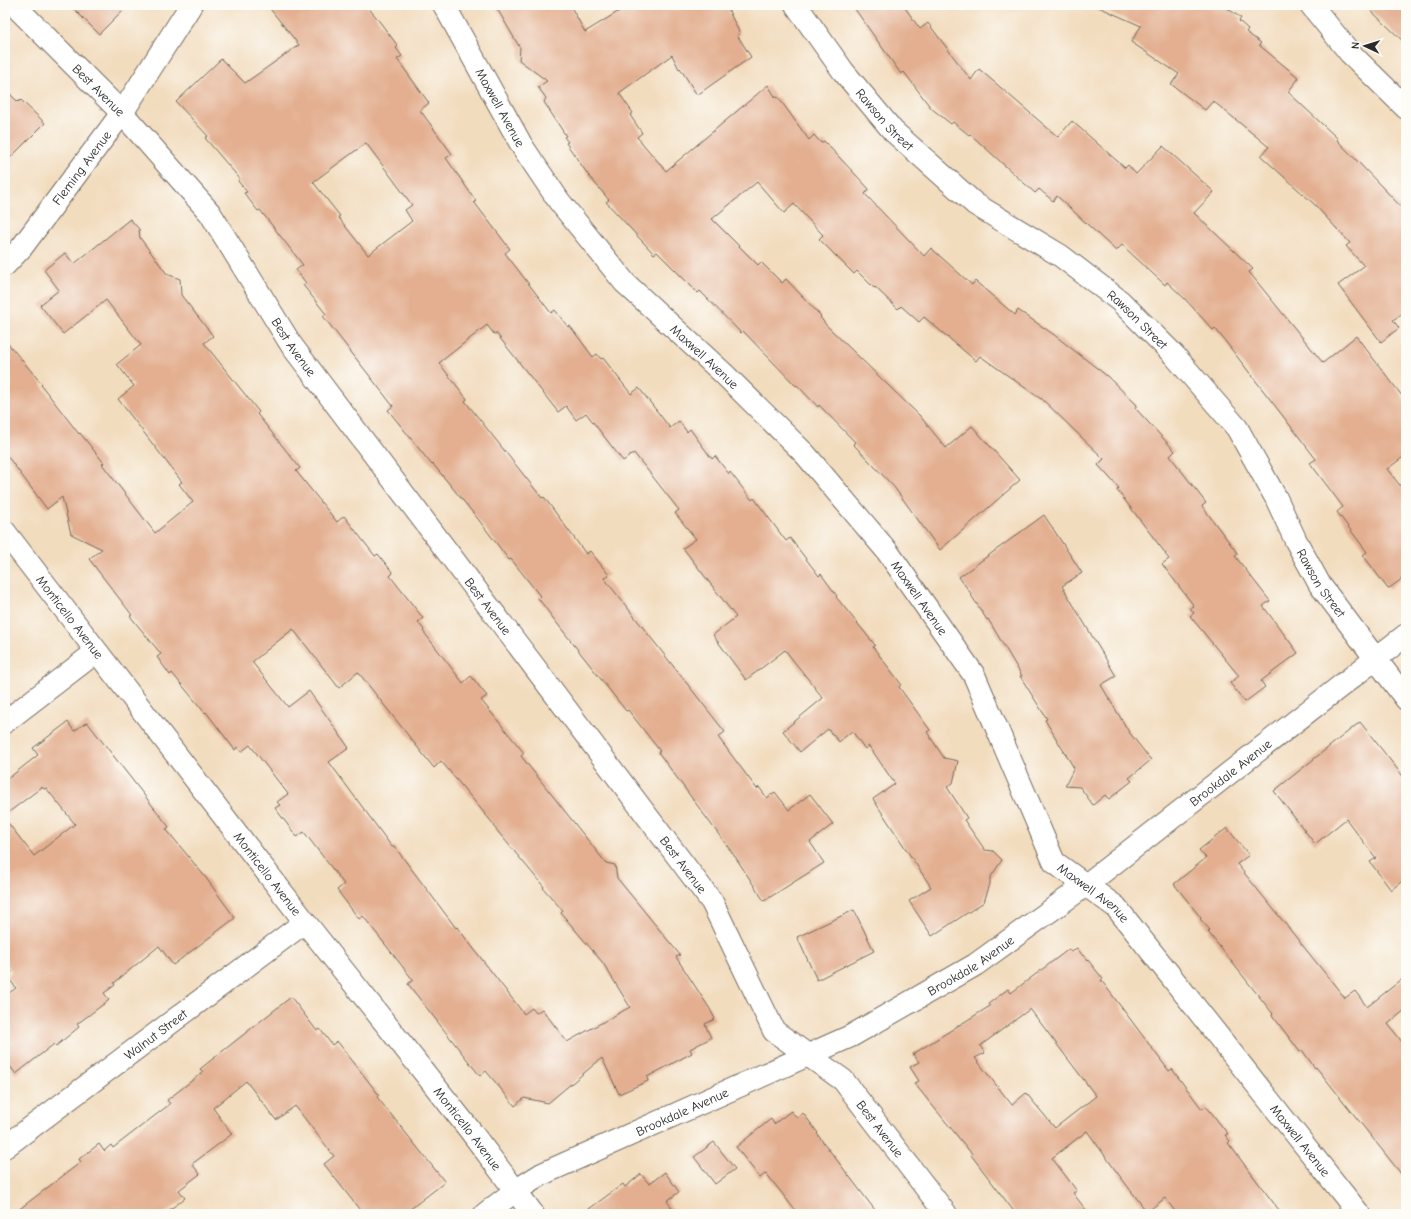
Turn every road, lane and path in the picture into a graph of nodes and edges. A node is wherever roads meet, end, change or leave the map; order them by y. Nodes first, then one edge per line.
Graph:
1 (14, 5) edge
2 (191, 5) edge
3 (444, 5) edge
4 (796, 5) edge
5 (1312, 5) edge
6 (1406, 108) edge
7 (122, 113) junction
8 (5, 265) edge
9 (5, 532) edge
10 (1406, 635) edge
11 (96, 652) junction
12 (1375, 659) junction
13 (1406, 699) edge
14 (5, 722) edge
15 (1086, 885) junction
16 (305, 922) junction
17 (807, 1055) junction
18 (5, 1147) edge
19 (515, 1191) junction
20 (485, 1214) edge
21 (533, 1214) edge
22 (946, 1214) edge
23 (1358, 1214) edge

1 - 7 street, Best Avenue
2 - 7 street, Fleming Avenue
3 - 15 street, Maxwell Avenue
4 - 12 street, Rawson Street
5 - 6 street
7 - 8 street, Fleming Avenue
7 - 17 street, Best Avenue
9 - 11 street, Monticello Avenue
10 - 12 street, Brookdale Avenue
11 - 14 street
11 - 16 street, Monticello Avenue
12 - 13 street, Rawson Street
12 - 15 street, Brookdale Avenue
15 - 17 street, Brookdale Avenue
15 - 23 street, Maxwell Avenue
16 - 18 street, Walnut Street
16 - 19 street, Monticello Avenue
17 - 19 street, Brookdale Avenue
17 - 22 street, Best Avenue
19 - 20 street, Brookdale Avenue
19 - 21 street, Monticello Avenue

